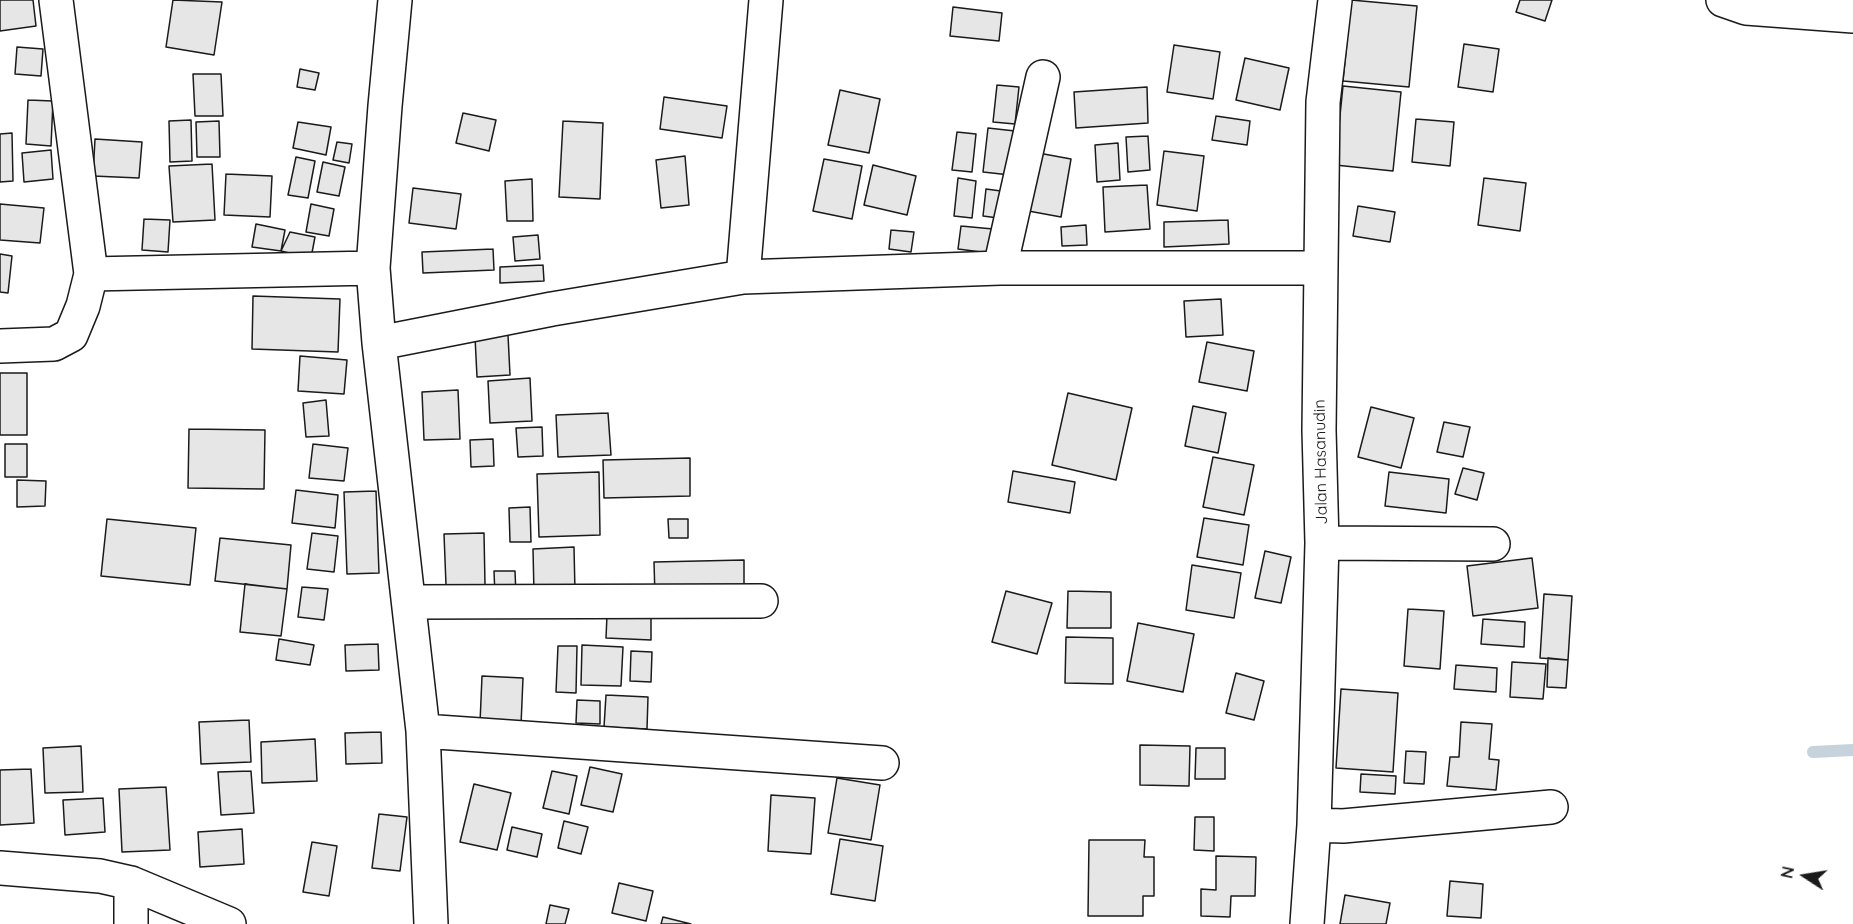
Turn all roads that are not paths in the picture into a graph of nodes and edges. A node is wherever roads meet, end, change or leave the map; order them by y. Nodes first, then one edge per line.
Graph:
1 (56, 0) edge
2 (395, 0) edge
3 (766, 0) edge
4 (1335, 0) edge
5 (1723, 0) edge
6 (1853, 16) edge
7 (1044, 77) dead end
8 (373, 268) junction
9 (1000, 268) junction
10 (1321, 268) junction
11 (91, 274) junction
12 (743, 277) junction
13 (379, 343) junction
14 (0, 346) edge
15 (1322, 543) junction
16 (1493, 544) dead end
17 (761, 601) dead end
18 (410, 602) junction
19 (423, 731) junction
20 (882, 763) dead end
21 (1551, 807) dead end
22 (1314, 825) junction
23 (0, 868) edge
24 (131, 883) junction
25 (131, 924) edge
26 (229, 924) edge
27 (431, 924) edge
28 (1307, 924) edge

1 - 11 street
2 - 8 street
3 - 12 street
4 - 10 street, Jalan Hasanudin
5 - 6 street
7 - 9 street
8 - 11 street
8 - 13 street
9 - 10 street
9 - 12 street
10 - 15 street, Jalan Hasanudin
11 - 14 street
12 - 13 street
13 - 18 street
15 - 16 street
15 - 22 street, Jalan Hasanudin
17 - 18 street
18 - 19 street
19 - 20 street
19 - 27 street
21 - 22 street
22 - 28 street, Jalan Hasanudin
23 - 24 street
24 - 25 street
24 - 26 street

